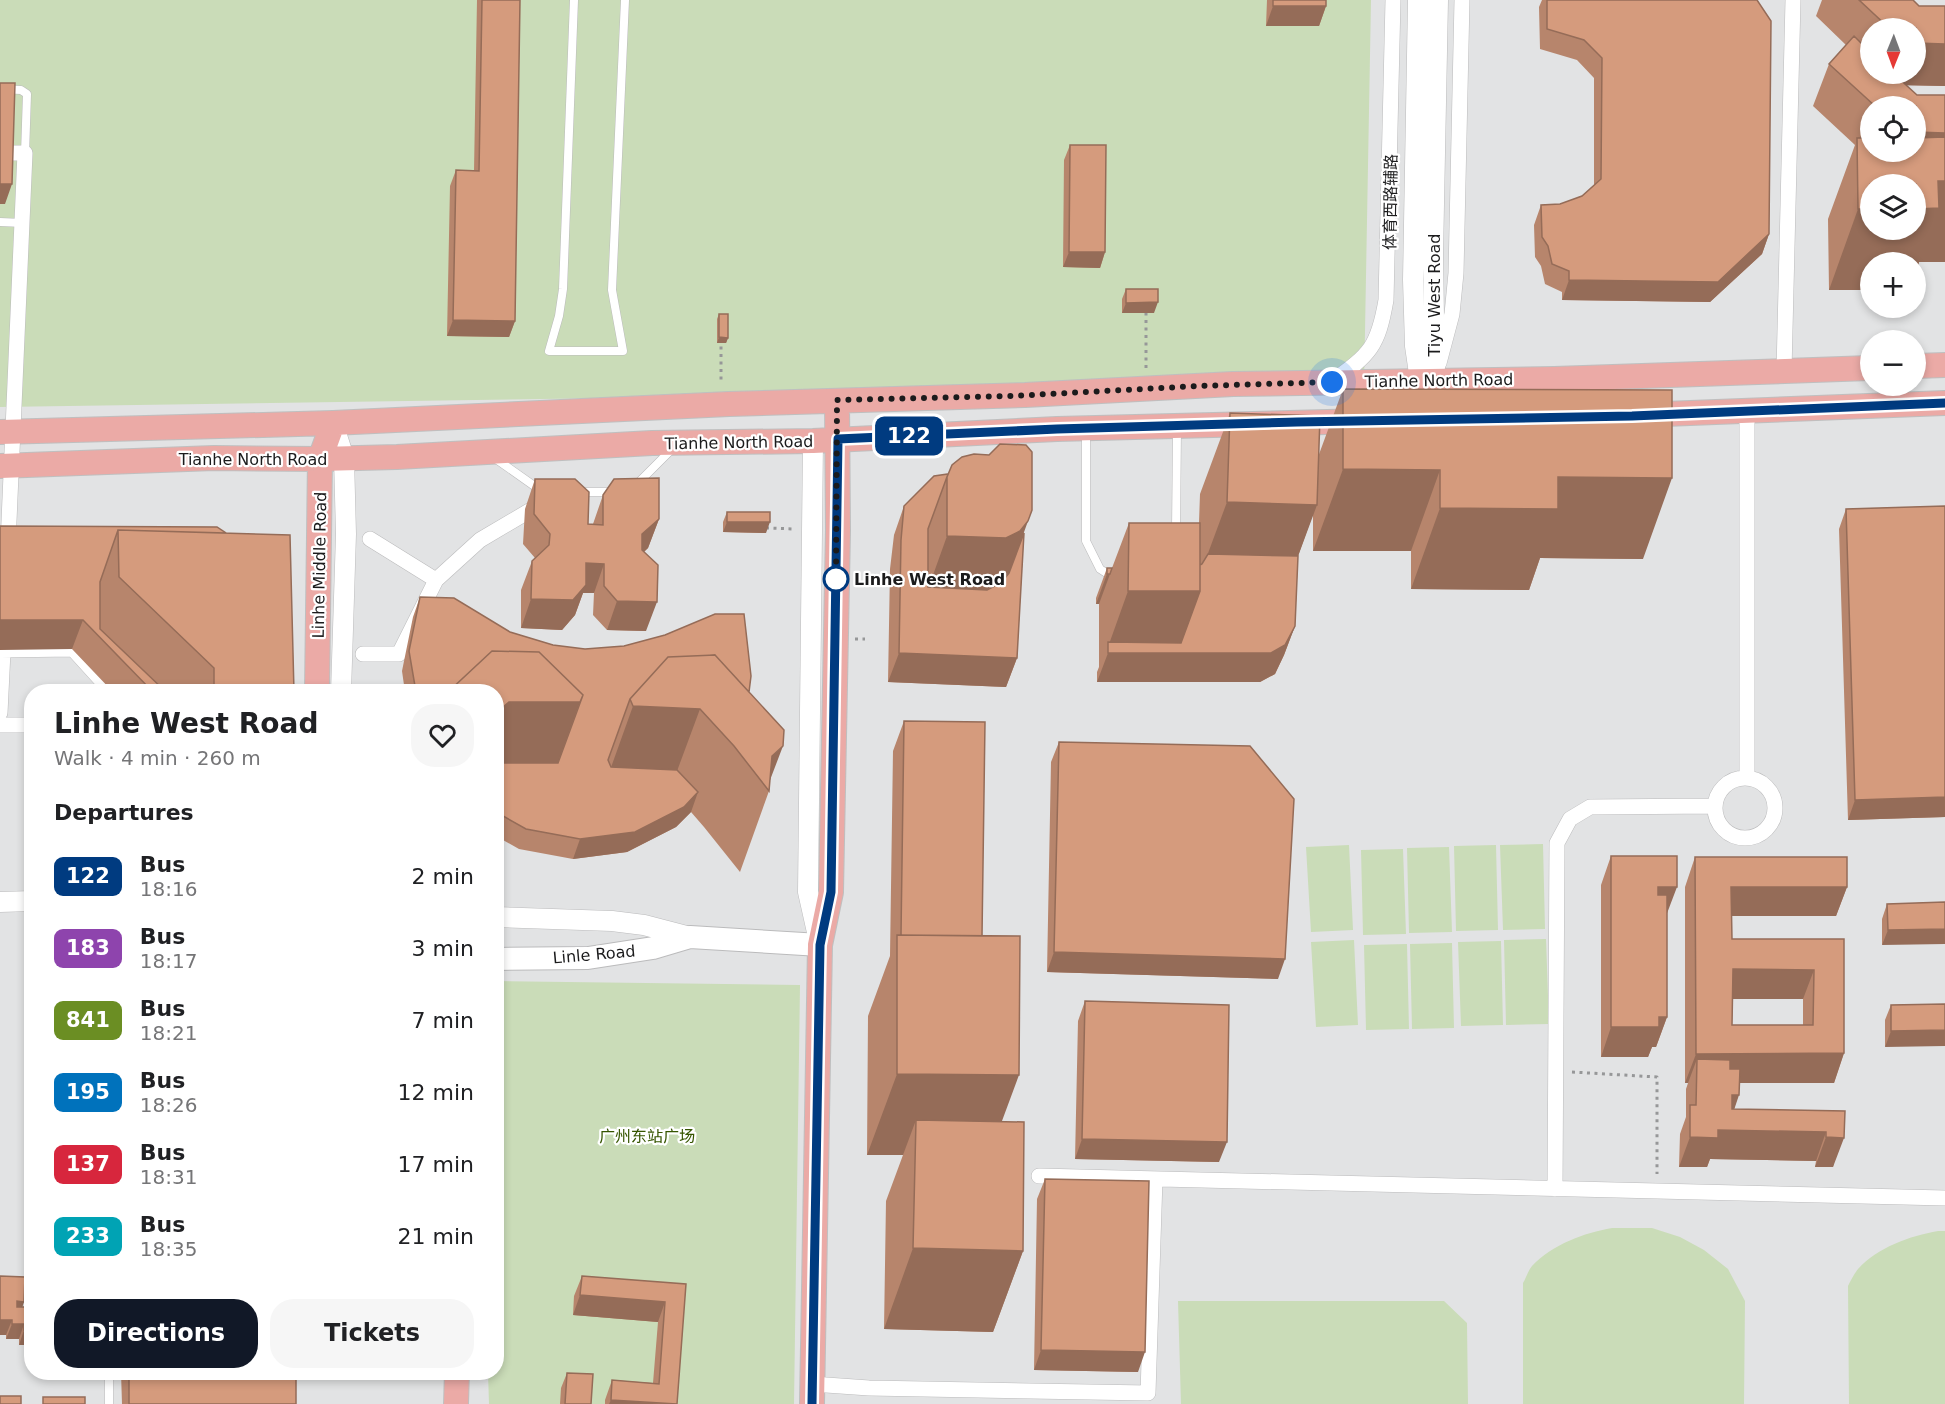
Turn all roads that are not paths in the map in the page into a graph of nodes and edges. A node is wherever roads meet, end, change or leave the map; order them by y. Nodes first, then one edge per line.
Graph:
1 (574, 0) edge
2 (625, 0) edge
3 (1393, 0) edge
4 (1418, 0) edge
5 (1438, 0) edge
6 (1462, 0) edge
7 (1793, 0) edge
8 (0, 89) edge
9 (0, 153) edge
10 (25, 153) junction
11 (0, 222) edge
12 (23, 223) junction
13 (1945, 365) edge
14 (1926, 366) edge
15 (1860, 368) edge
16 (1784, 371) junction
17 (1427, 381) junction
18 (1332, 382) junction
19 (837, 400) junction
20 (1945, 403) edge
21 (1428, 410) edge
22 (1747, 411) junction
23 (1617, 416) edge
24 (1383, 421) edge
25 (333, 423) junction
26 (1177, 426) junction
27 (1086, 428) junction
28 (8, 432) edge
29 (838, 439) junction
30 (813, 441) junction
31 (678, 443) junction
32 (488, 452) junction
33 (332, 458) junction
34 (0, 466) edge
35 (573, 492) edge
36 (547, 497) joint
37 (370, 539) dead end
38 (1175, 544) edge
39 (7, 558) edge
40 (436, 580) junction
41 (1120, 582) dead end
42 (4, 618) edge
43 (0, 650) edge
44 (363, 654) dead end
45 (105, 684) edge
46 (318, 684) edge
47 (341, 684) edge
48 (0, 713) edge
49 (0, 725) edge
50 (24, 725) edge
51 (1747, 778) junction
52 (1715, 806) junction
53 (24, 901) edge
54 (0, 902) edge
55 (504, 917) edge
56 (690, 937) junction
57 (820, 945) junction
58 (504, 959) edge
59 (1039, 1176) dead end
60 (1155, 1179) junction
61 (1555, 1189) junction
62 (1945, 1198) edge
63 (109, 1380) edge
64 (457, 1380) edge
65 (812, 1394) edge
66 (1148, 1398) edge
67 (109, 1404) edge
68 (456, 1404) edge

1 - 2 lane
3 - 18 street, 体育西路辅路
4 - 17 street, Tiyu West Road
5 - 17 street, Tiyu West Road
6 - 17 street
7 - 16 street
8 - 10 lane
9 - 10 street
10 - 12 lane
10 - 39 street
11 - 12 lane
12 - 28 lane
13 - 14 main road
15 - 16 main road, Tianhe North Road
16 - 17 main road, Tianhe North Road
17 - 18 main road, Tianhe North Road
17 - 21 street, Tiyu West Road
18 - 19 main road, Tianhe North Road
19 - 25 main road, Tianhe North Road
19 - 29 main road
20 - 22 main road
22 - 23 main road
22 - 51 street
24 - 26 main road, Tianhe North Road
25 - 28 main road, Tianhe North Road
25 - 33 main road, Linhe Middle Road
26 - 27 main road, Tianhe North Road
26 - 38 lane
27 - 29 main road, Tianhe North Road
27 - 41 lane
29 - 30 main road, Tianhe North Road
29 - 57 main road
30 - 31 main road, Tianhe North Road
30 - 57 street
31 - 32 main road, Tianhe North Road
31 - 35 lane
32 - 33 main road, Tianhe North Road
32 - 36 lane
33 - 34 main road, Tianhe North Road
33 - 46 main road, Linhe Middle Road
33 - 47 street, Linhe Middle Road
36 - 40 street
37 - 40 street
40 - 44 street
42 - 48 street
43 - 45 street
49 - 50 street
51 - 52 street
51 - 52 street
52 - 61 street
53 - 54 street
55 - 56 street, Linle Road
56 - 57 main road, Linle Road
56 - 58 main road, Linle Road
57 - 65 main road
59 - 60 street
60 - 61 street
60 - 66 street
61 - 62 street
63 - 67 lane
64 - 68 main road
65 - 66 street

